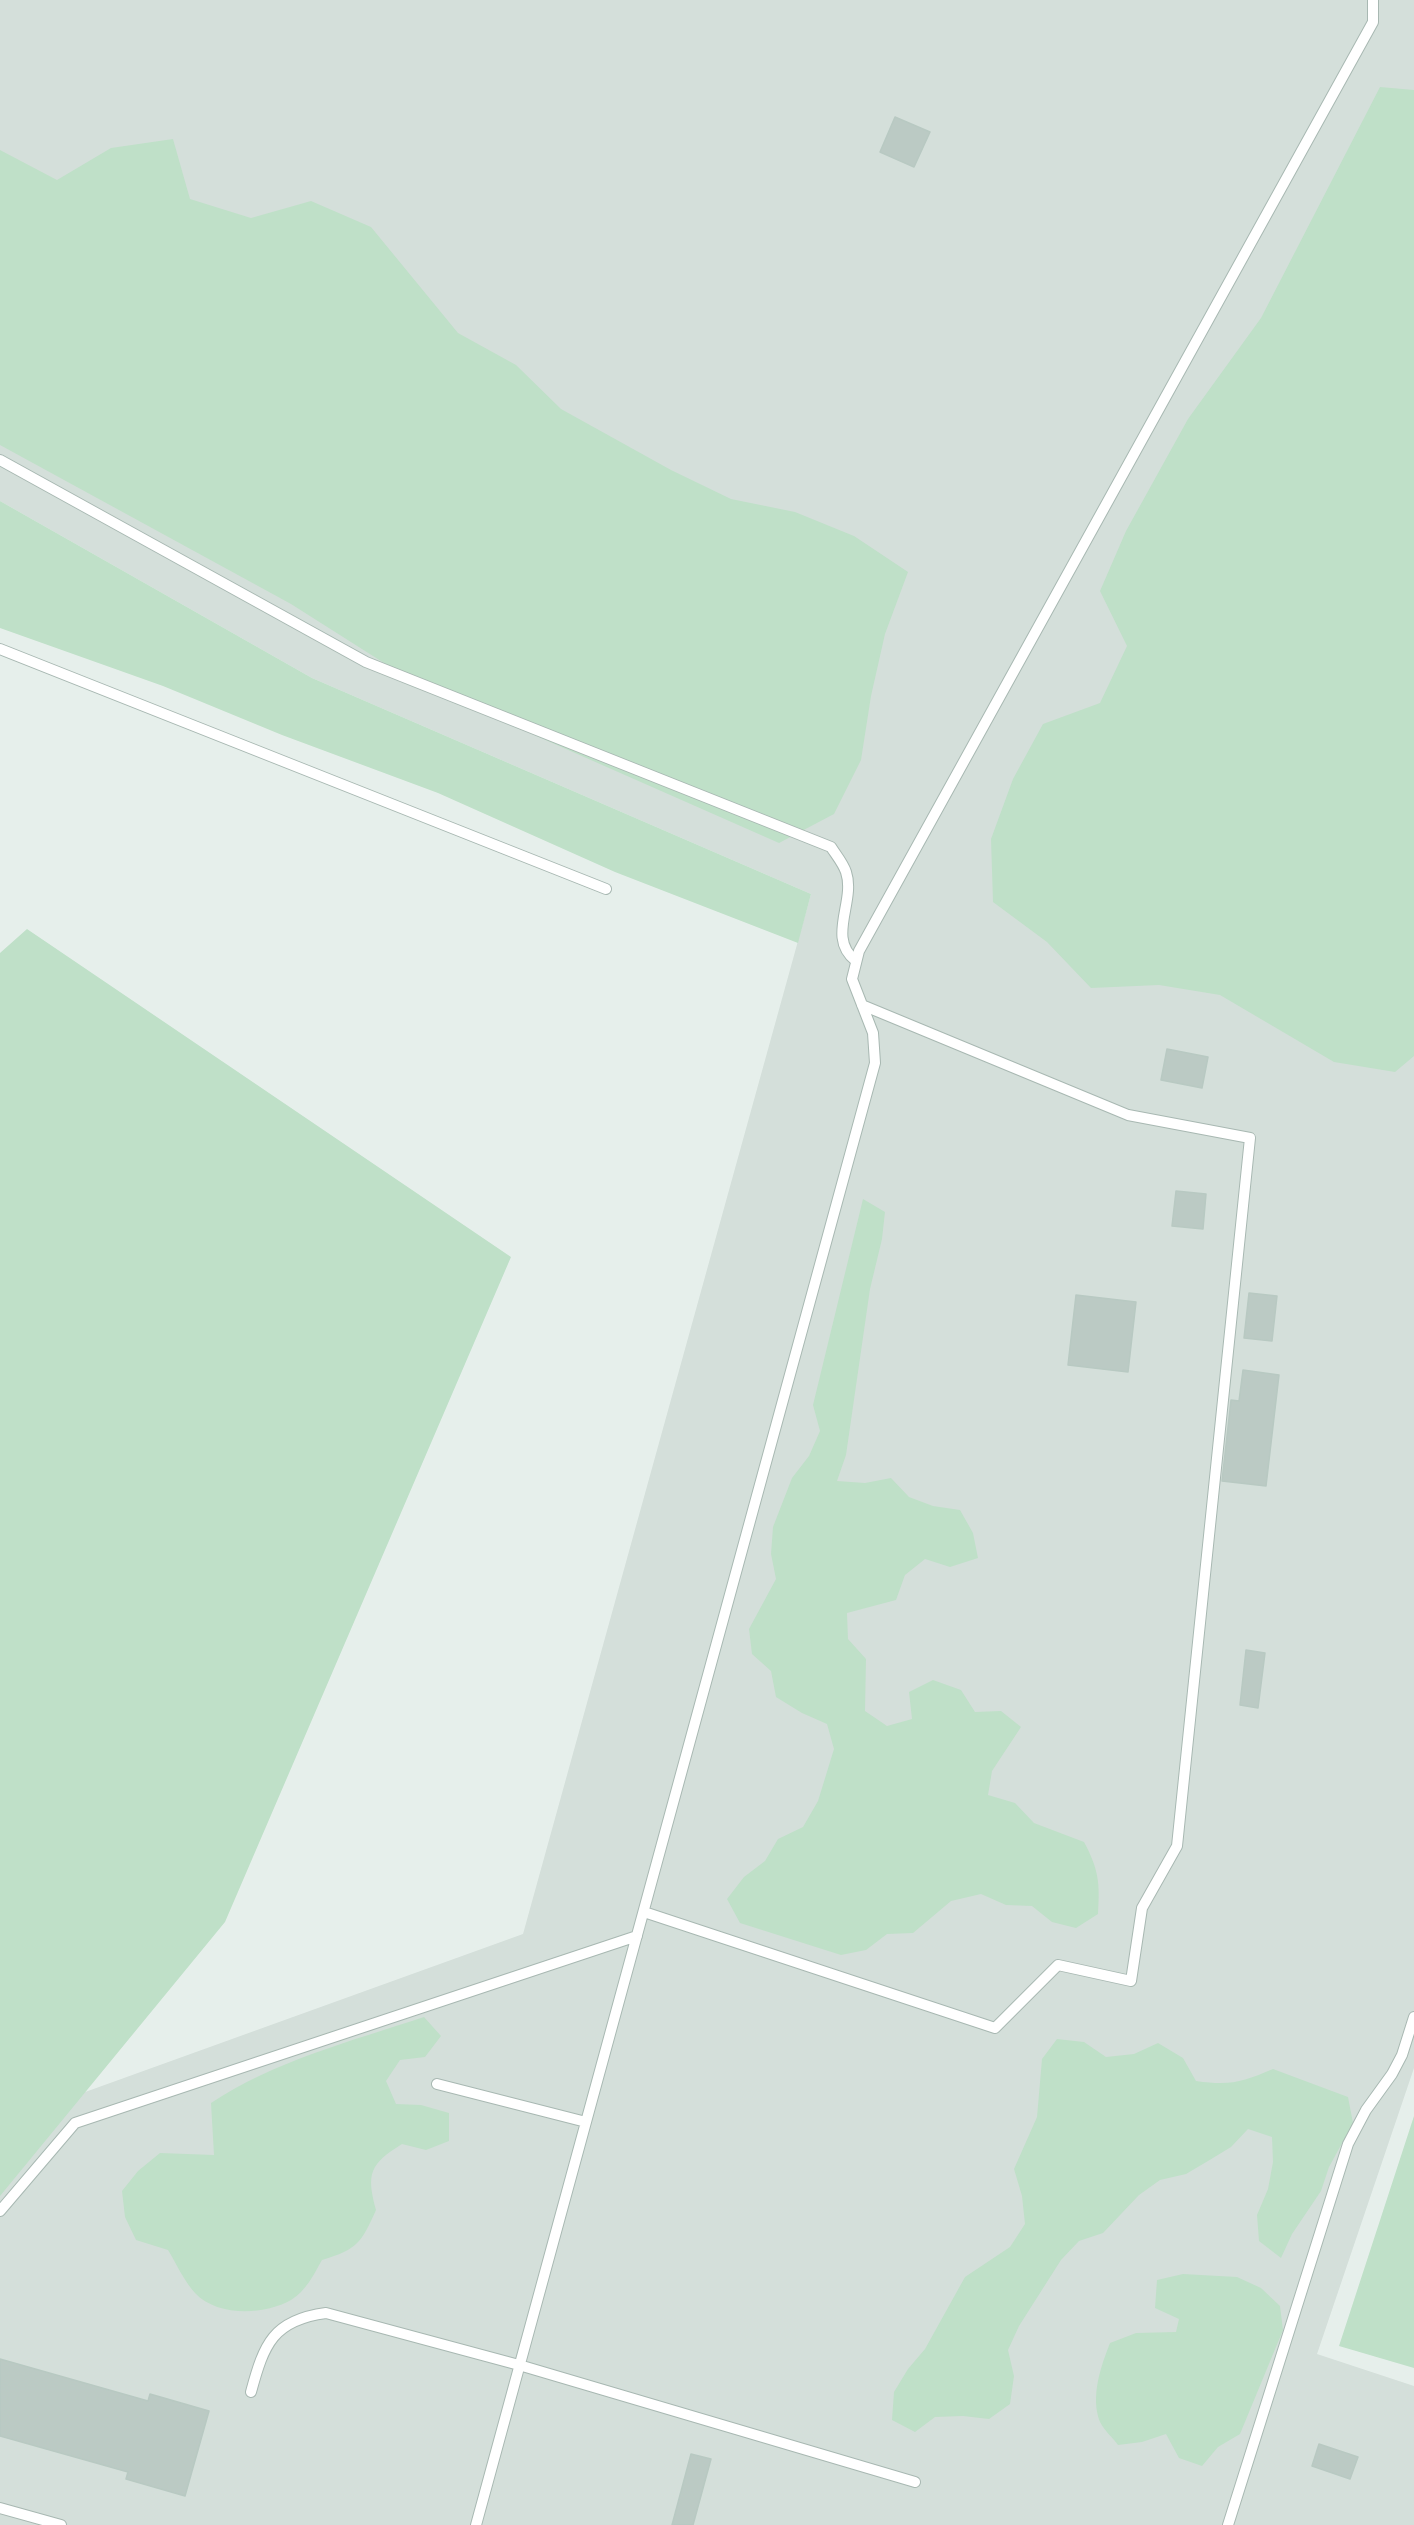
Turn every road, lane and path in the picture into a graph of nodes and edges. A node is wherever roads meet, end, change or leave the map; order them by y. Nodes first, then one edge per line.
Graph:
1 (1373, 0) edge
2 (0, 460) edge
3 (0, 649) edge
4 (606, 890) dead end
5 (856, 961) junction
6 (862, 1005) junction
7 (644, 1912) junction
8 (637, 1936) junction
9 (1414, 2017) edge
10 (437, 2084) dead end
11 (586, 2122) junction
12 (0, 2211) edge
13 (519, 2365) junction
14 (251, 2392) dead end
15 (915, 2482) dead end
16 (0, 2508) edge
17 (61, 2525) edge
18 (476, 2525) edge
19 (1228, 2525) edge

1 - 5 lane
2 - 5 lane
3 - 4 lane
5 - 6 lane
6 - 7 lane
6 - 7 lane
7 - 8 lane
8 - 11 lane
8 - 12 lane
9 - 19 lane
10 - 11 lane
11 - 13 lane
13 - 14 lane
13 - 15 lane
13 - 18 lane
16 - 17 lane

